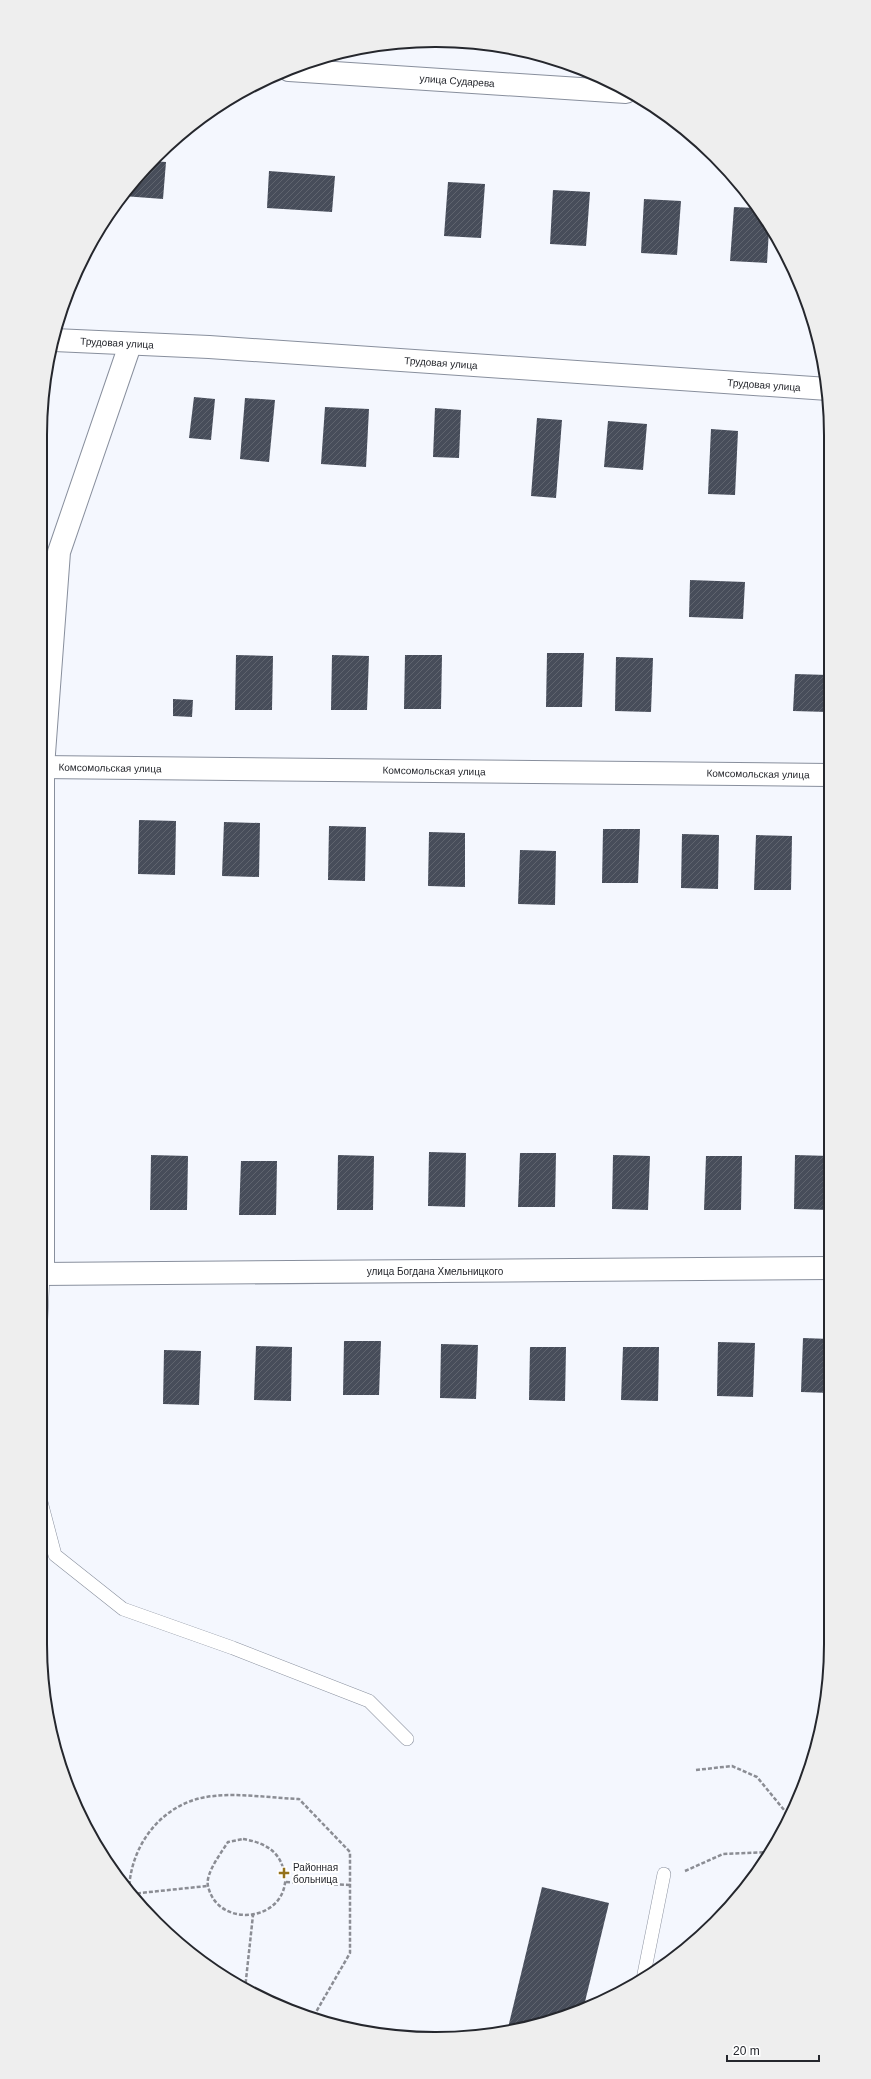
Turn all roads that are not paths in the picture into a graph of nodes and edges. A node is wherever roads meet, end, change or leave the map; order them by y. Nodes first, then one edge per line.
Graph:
1 (303, 71) edge
2 (615, 91) edge
3 (59, 340) edge
4 (130, 345) junction
5 (821, 389) edge
6 (47, 695) edge
7 (47, 767) edge
8 (824, 775) edge
9 (824, 1268) edge
10 (47, 1274) edge
11 (47, 1525) edge
12 (407, 1739) dead end
13 (664, 1874) dead end
14 (645, 1971) edge

1 - 2 street, улица Сударева
3 - 4 street, Трудовая улица
4 - 5 street, Трудовая улица
4 - 6 street
7 - 8 street, Комсомольская улица
9 - 10 street, улица Богдана Хмельницкого
11 - 12 lane
13 - 14 lane

